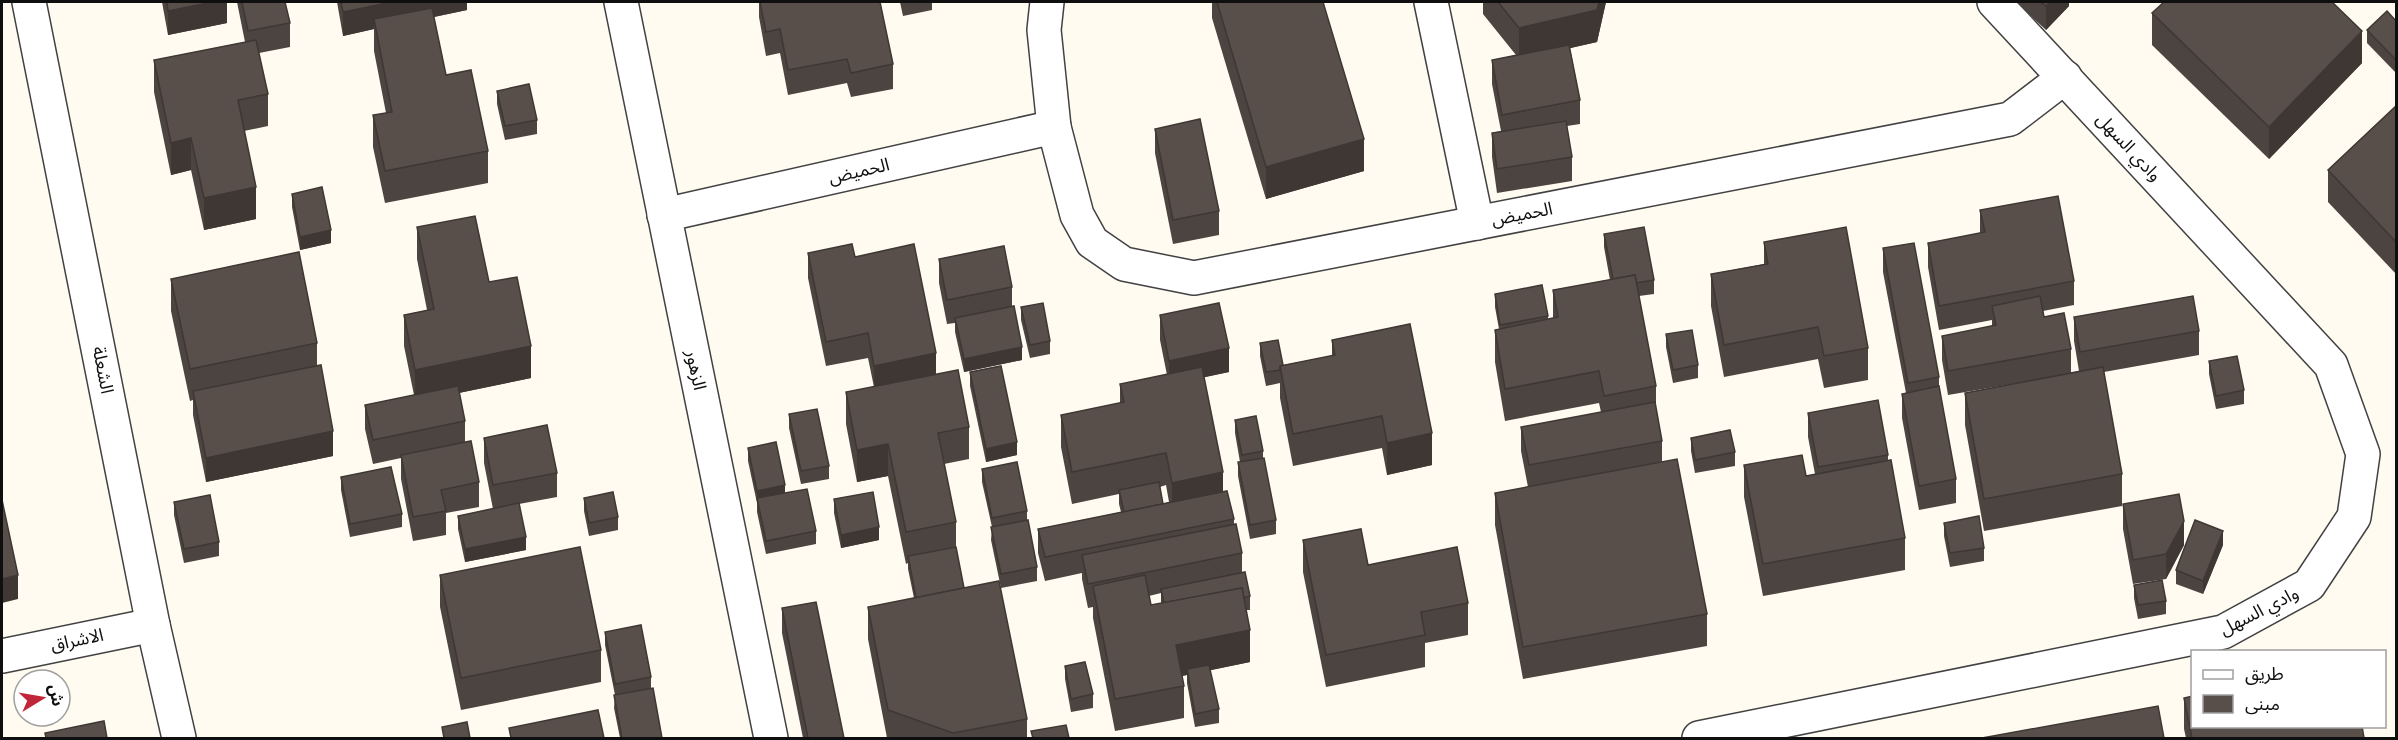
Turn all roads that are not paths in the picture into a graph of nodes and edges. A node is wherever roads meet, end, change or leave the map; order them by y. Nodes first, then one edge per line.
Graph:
1 (29, 2) edge
2 (621, 2) edge
3 (1047, 2) edge
4 (1431, 2) edge
5 (1994, 2) edge
6 (2065, 77) junction
7 (1054, 127) junction
8 (664, 215) junction
9 (1477, 223) junction
10 (153, 625) junction
11 (2, 656) edge
12 (179, 738) edge
13 (771, 738) edge
14 (1699, 738) edge

1 - 10 street, الشعلة
2 - 8 street, الزهور
3 - 7 street, الحميض
4 - 9 street
5 - 6 street, وادي السهل
6 - 9 street, الحميض
6 - 14 street, وادي السهل
7 - 8 street, الحميض
7 - 9 street, الحميض
8 - 13 street, الزهور
10 - 11 street, الاشراق
10 - 12 street, الشعلة

